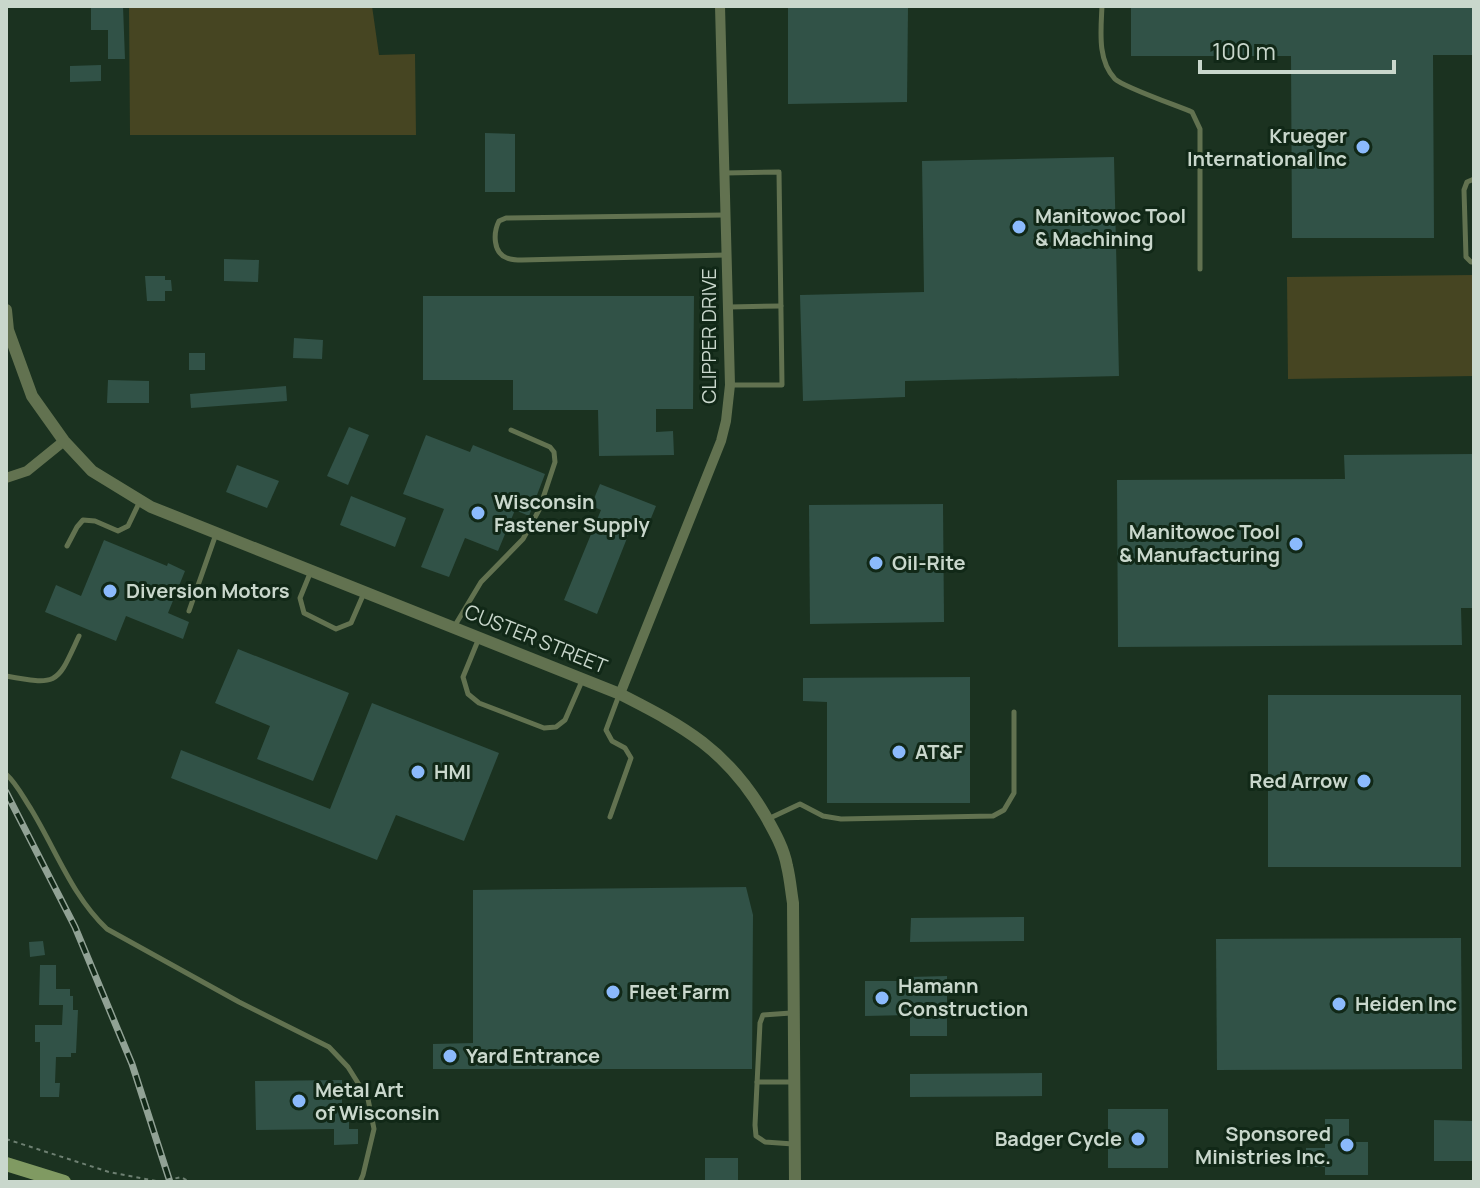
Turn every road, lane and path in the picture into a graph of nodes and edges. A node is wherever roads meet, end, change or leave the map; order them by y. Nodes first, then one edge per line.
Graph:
1 (720, 6) edge
2 (1102, 6) edge
3 (724, 173) junction
4 (1474, 179) edge
5 (725, 215) junction
6 (726, 255) junction
7 (1474, 262) edge
8 (1200, 269) dead end
9 (781, 306) junction
10 (728, 307) junction
11 (6, 310) edge
12 (730, 385) junction
13 (511, 430) dead end
14 (64, 441) junction
15 (6, 478) edge
16 (140, 500) junction
17 (216, 533) junction
18 (67, 546) dead end
19 (311, 571) junction
20 (364, 592) junction
21 (189, 611) dead end
22 (454, 628) junction
23 (79, 636) dead end
24 (479, 638) junction
25 (6, 676) edge
26 (583, 680) junction
27 (620, 694) junction
28 (1014, 712) dead end
29 (6, 774) edge
30 (610, 817) dead end
31 (768, 820) junction
32 (793, 1013) junction
33 (757, 1082) junction
34 (794, 1082) junction
35 (6, 1139) edge
36 (794, 1144) junction
37 (6, 1164) edge
38 (64, 1182) edge
39 (190, 1182) edge
40 (360, 1182) edge
41 (795, 1182) edge

1 - 3 street, CLIPPER DRIVE
2 - 8 lane
3 - 5 street, CLIPPER DRIVE
3 - 9 lane
4 - 7 lane
5 - 6 street, CLIPPER DRIVE
5 - 6 lane
6 - 10 street, CLIPPER DRIVE
9 - 10 lane
9 - 12 lane
10 - 12 street, CLIPPER DRIVE
11 - 14 street, CUSTER STREET
12 - 27 street, CLIPPER DRIVE
13 - 22 lane
14 - 15 street
14 - 16 street, CUSTER STREET
16 - 17 street, CUSTER STREET
16 - 18 lane
17 - 19 street, CUSTER STREET
17 - 21 lane
19 - 20 street, CUSTER STREET
19 - 20 lane
20 - 22 street, CUSTER STREET
22 - 24 street, CUSTER STREET
23 - 25 lane
24 - 26 street, CUSTER STREET
24 - 26 lane
26 - 27 street, CUSTER STREET
27 - 30 lane
27 - 31 street, CUSTER STREET
28 - 31 lane
29 - 40 lane
31 - 32 street, CUSTER STREET
32 - 33 lane
32 - 34 street, CUSTER STREET
33 - 34 lane
33 - 36 lane
34 - 36 street, CUSTER STREET
35 - 39 path
36 - 41 street, CUSTER STREET
37 - 38 main road

